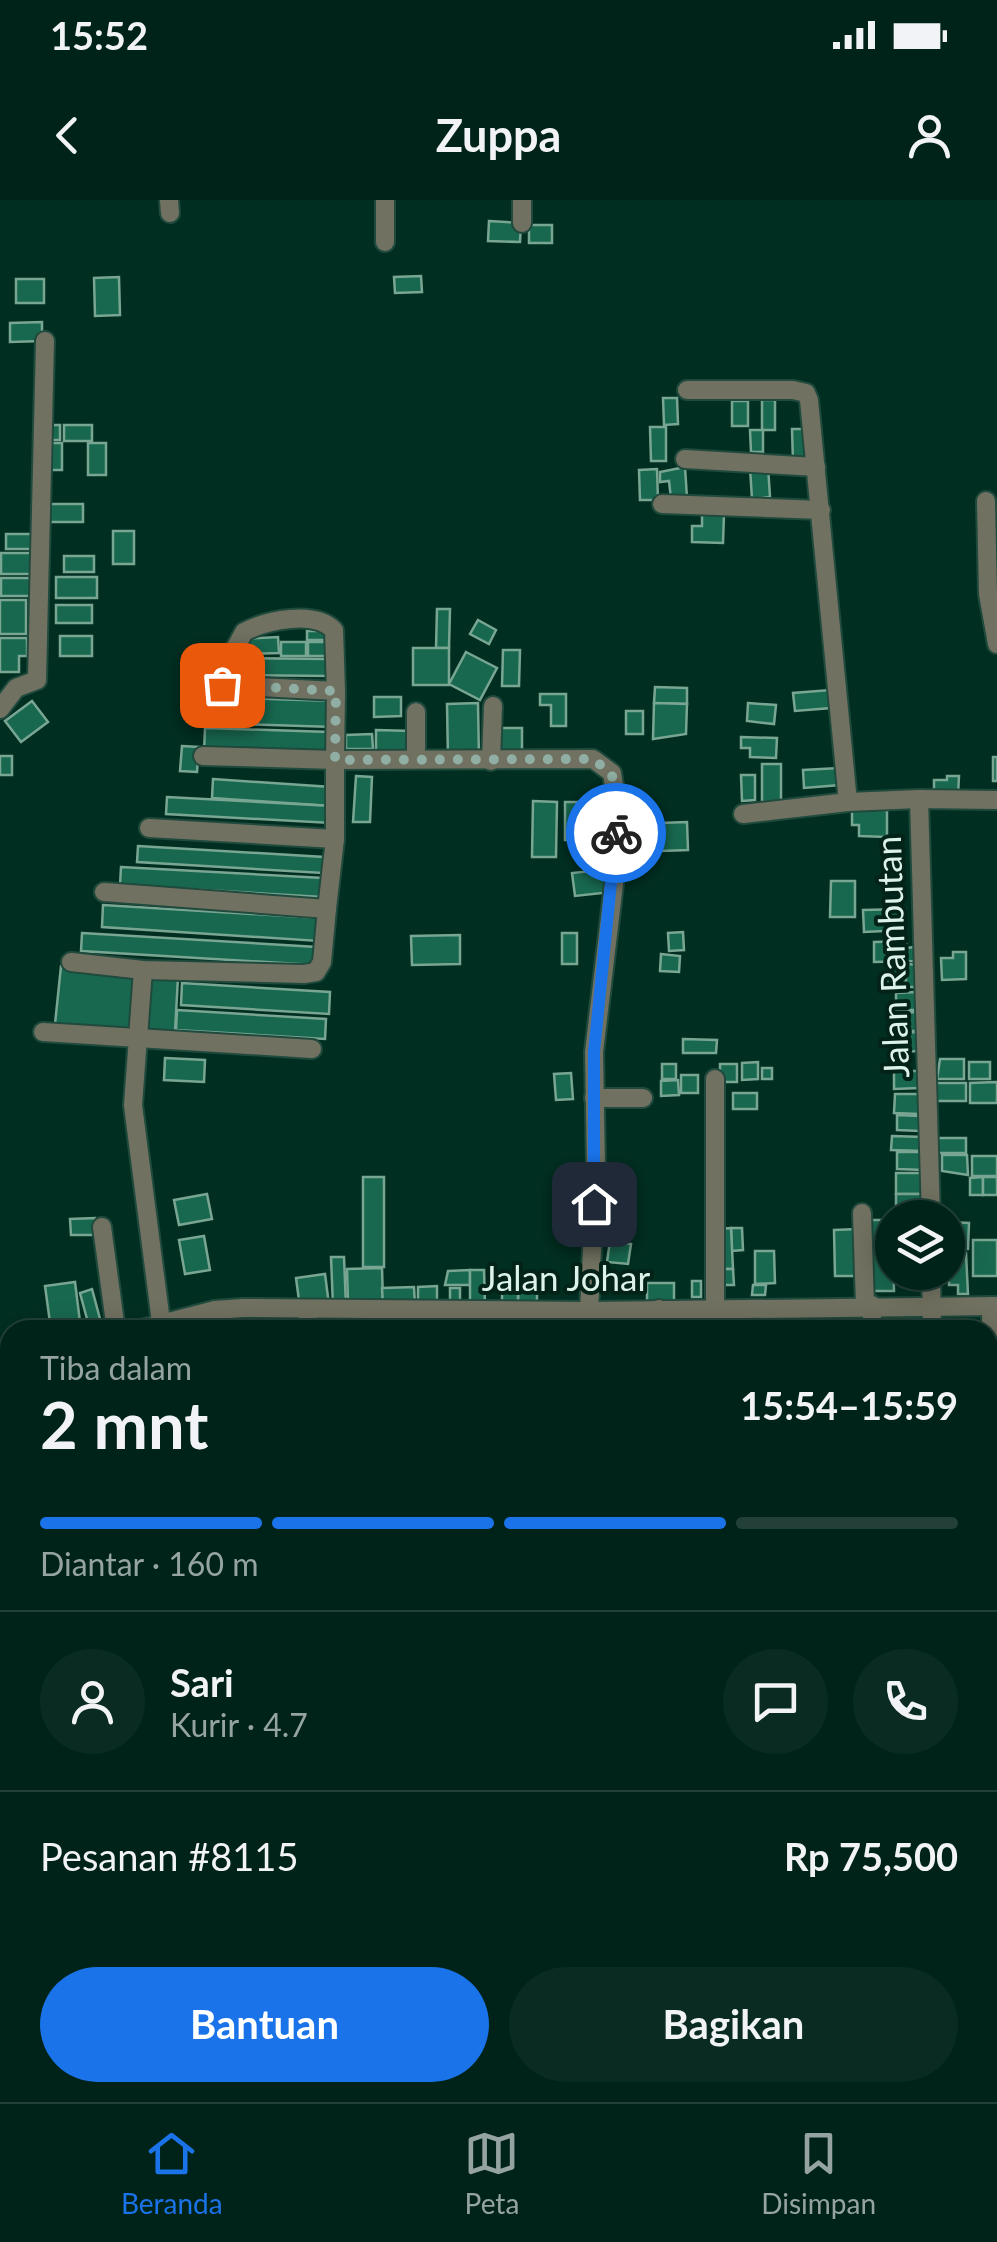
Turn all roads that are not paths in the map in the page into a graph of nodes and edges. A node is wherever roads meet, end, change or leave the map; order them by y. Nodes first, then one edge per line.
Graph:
1 (385, 200) edge
2 (522, 200) edge
3 (522, 223) dead end
4 (385, 242) dead end
5 (46, 341) dead end
6 (688, 390) dead end
7 (685, 459) dead end
8 (816, 467) junction
9 (986, 501) dead end
10 (662, 504) dead end
11 (820, 510) junction
12 (997, 644) edge
13 (336, 691) junction
14 (493, 706) dead end
15 (0, 709) edge
16 (416, 712) dead end
17 (203, 756) dead end
18 (416, 757) junction
19 (335, 760) junction
20 (491, 761) junction
21 (918, 800) junction
22 (997, 800) edge
23 (848, 802) junction
24 (744, 814) dead end
25 (149, 828) dead end
26 (335, 839) junction
27 (104, 892) dead end
28 (327, 909) junction
29 (70, 962) dead end
30 (143, 970) junction
31 (43, 1032) dead end
32 (136, 1036) junction
33 (312, 1049) dead end
34 (716, 1079) dead end
35 (594, 1098) junction
36 (643, 1098) dead end
37 (930, 1200) edge
38 (862, 1214) dead end
39 (102, 1228) dead end
40 (932, 1290) edge
41 (869, 1305) junction
42 (932, 1305) junction
43 (994, 1306) edge
44 (716, 1308) junction
45 (308, 1309) junction
46 (659, 1309) junction
47 (214, 1310) junction
48 (589, 1311) junction
49 (115, 1320) edge
50 (162, 1320) edge
51 (171, 1320) edge
52 (213, 1320) edge
53 (308, 1320) edge
54 (561, 1320) edge
55 (660, 1320) edge
56 (871, 1320) edge
57 (932, 1320) edge

1 - 4 street
2 - 3 street
5 - 15 street
6 - 8 street
7 - 8 street
8 - 11 street
9 - 12 street
10 - 11 street
11 - 23 street
13 - 13 street
13 - 19 street
14 - 20 street
16 - 18 street
17 - 19 street
18 - 19 street
18 - 20 street
19 - 26 street
20 - 35 street
21 - 22 street, Jalan Rambutan
21 - 23 street
21 - 37 street, Jalan Rambutan
23 - 24 street
25 - 26 street
26 - 28 street
27 - 28 street
28 - 30 street
29 - 30 street
30 - 32 street
31 - 32 street
32 - 33 street
32 - 50 street
34 - 44 street
35 - 36 street
35 - 48 street
38 - 41 street
39 - 49 street
40 - 42 street
41 - 42 street, Jalan Johar
41 - 44 street, Jalan Johar
41 - 56 street
42 - 43 street, Jalan Johar
42 - 57 street
44 - 46 street, Jalan Johar
45 - 47 street, Jalan Johar
45 - 53 street
45 - 54 street, Jalan Johar
46 - 48 street, Jalan Johar
46 - 55 street
47 - 51 street, Jalan Johar
47 - 52 street
48 - 54 street, Jalan Johar

